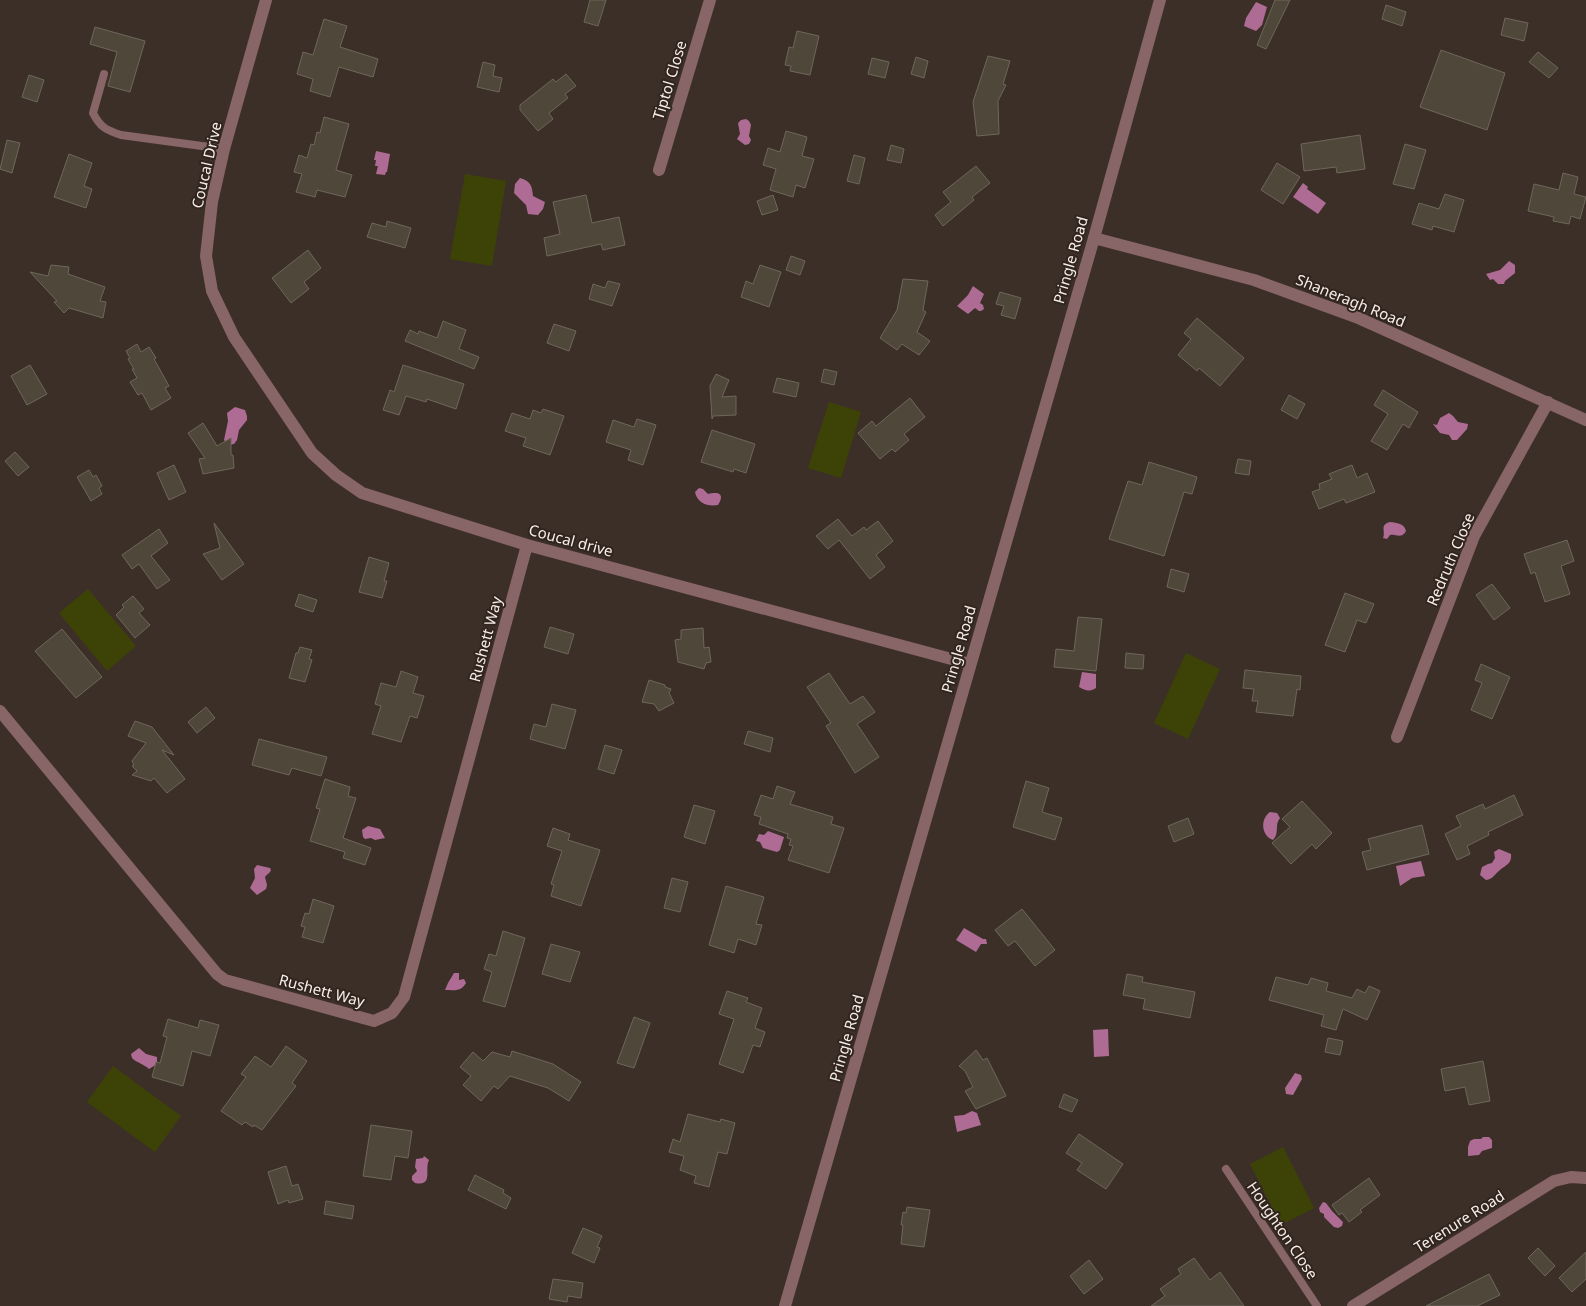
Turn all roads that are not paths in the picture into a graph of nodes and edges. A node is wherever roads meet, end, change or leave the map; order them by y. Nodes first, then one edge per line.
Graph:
1 (266, 0) edge
2 (710, 0) edge
3 (1160, 0) edge
4 (104, 74) dead end
5 (224, 149) junction
6 (659, 170) dead end
7 (1094, 238) junction
8 (234, 336) joint
9 (1548, 402) junction
10 (1586, 420) edge
11 (527, 545) junction
12 (970, 664) junction
13 (0, 711) edge
14 (1398, 737) dead end
15 (1226, 1169) dead end
16 (1586, 1178) edge
17 (785, 1306) edge
18 (1317, 1306) edge
19 (1353, 1306) edge

1 - 5 street, Coucal Drive
2 - 6 street, Tiptol Close
3 - 7 street, Pringle Road
4 - 5 lane
5 - 8 street, Coucal Drive
7 - 9 street, Shaneragh Road
7 - 12 street, Pringle Road
8 - 11 street, Coucal drive
9 - 10 street, Shaneragh Road
9 - 14 street, Redruth Close
11 - 12 street, Coucal drive
11 - 13 street, Rushett Way
12 - 17 street, Pringle Road
15 - 18 lane, Houghton Close
16 - 19 street, Terenure Road

